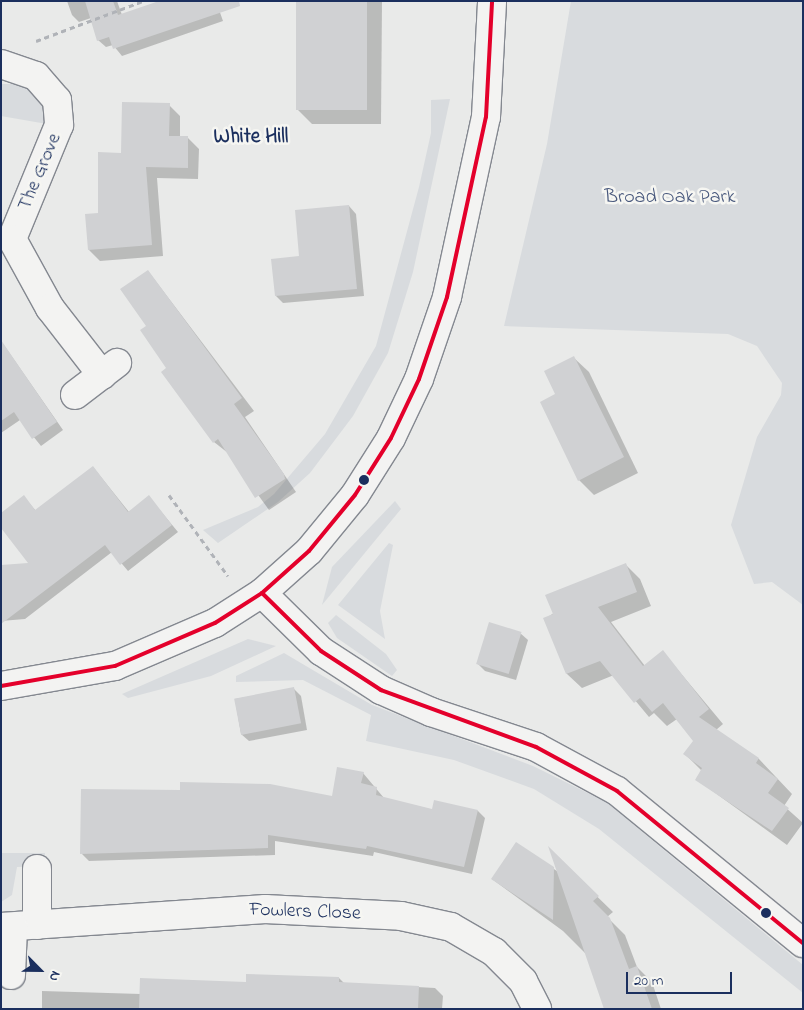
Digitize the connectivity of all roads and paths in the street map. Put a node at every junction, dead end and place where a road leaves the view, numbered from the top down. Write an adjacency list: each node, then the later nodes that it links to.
1 (143, 1): 3 (path)
2 (492, 1): 6 (main road)
3 (5, 64): 4 (main road, The Grove)
4 (75, 395)
5 (169, 495): 6 (path)
6 (255, 598): 7 (main road); 10 (main road)
7 (1, 686)
8 (37, 869): 9 (main road)
9 (17, 926): 11 (main road); 12 (main road, Fowlers Close)
10 (803, 943)
11 (11, 975)
12 (536, 1009)

